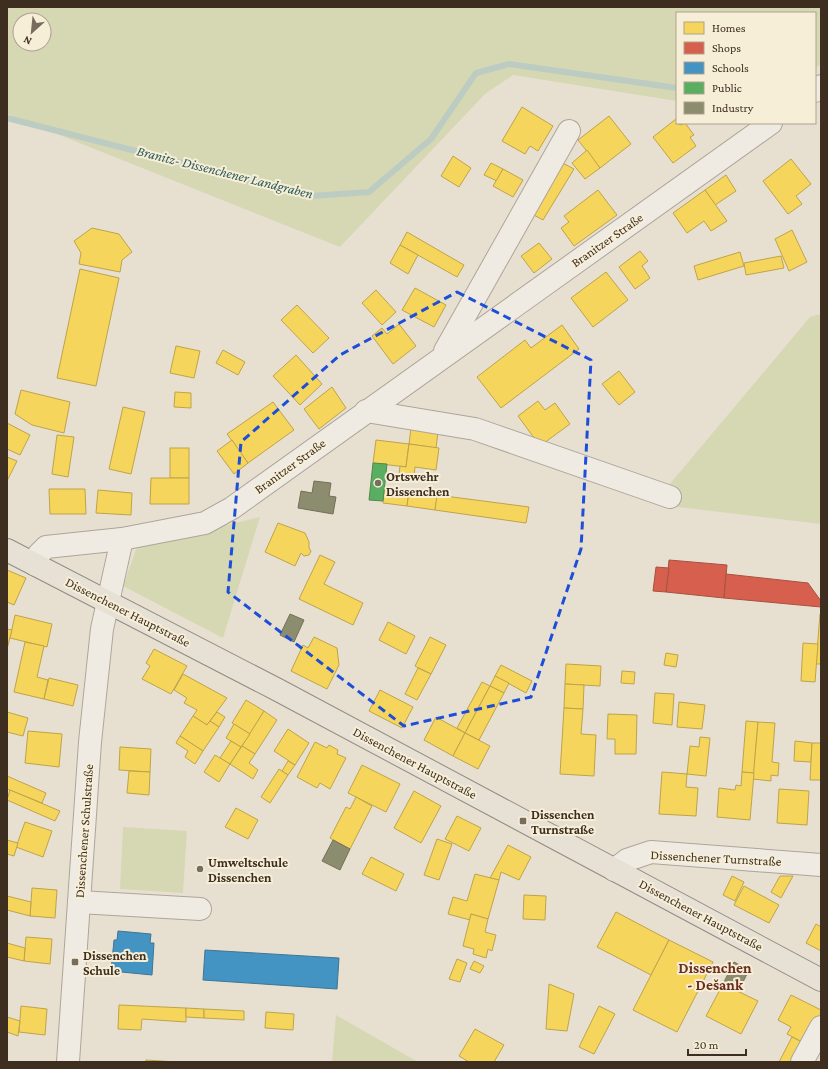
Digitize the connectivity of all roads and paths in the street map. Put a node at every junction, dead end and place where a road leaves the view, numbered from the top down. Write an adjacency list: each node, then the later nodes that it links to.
1 (770, 124): 3 (street, Branitzer Straße)
2 (569, 131): 3 (street, Branitzer Straße)
3 (442, 357): 4 (street, Branitzer Straße)
4 (366, 411): 5 (street); 6 (street, Branitzer Straße)
5 (670, 497)
6 (122, 539): 8 (street, Branitzer Straße); 9 (street)
7 (7, 550): 8 (main road, Dissenchener Hauptstraße)
8 (36, 565): 9 (main road, Dissenchener Hauptstraße)
9 (107, 601): 11 (main road, Dissenchener Hauptstraße); 12 (street, Dissenchener Schulstraße)
10 (821, 865): 11 (street, Dissenchener Turnstraße)
11 (614, 870): 14 (main road, Dissenchener Hauptstraße)
12 (79, 902): 13 (street); 16 (street, Dissenchener Schulstraße)
13 (200, 909)
14 (821, 980)
15 (821, 1027): 17 (street)
16 (68, 1062)
17 (802, 1062)

